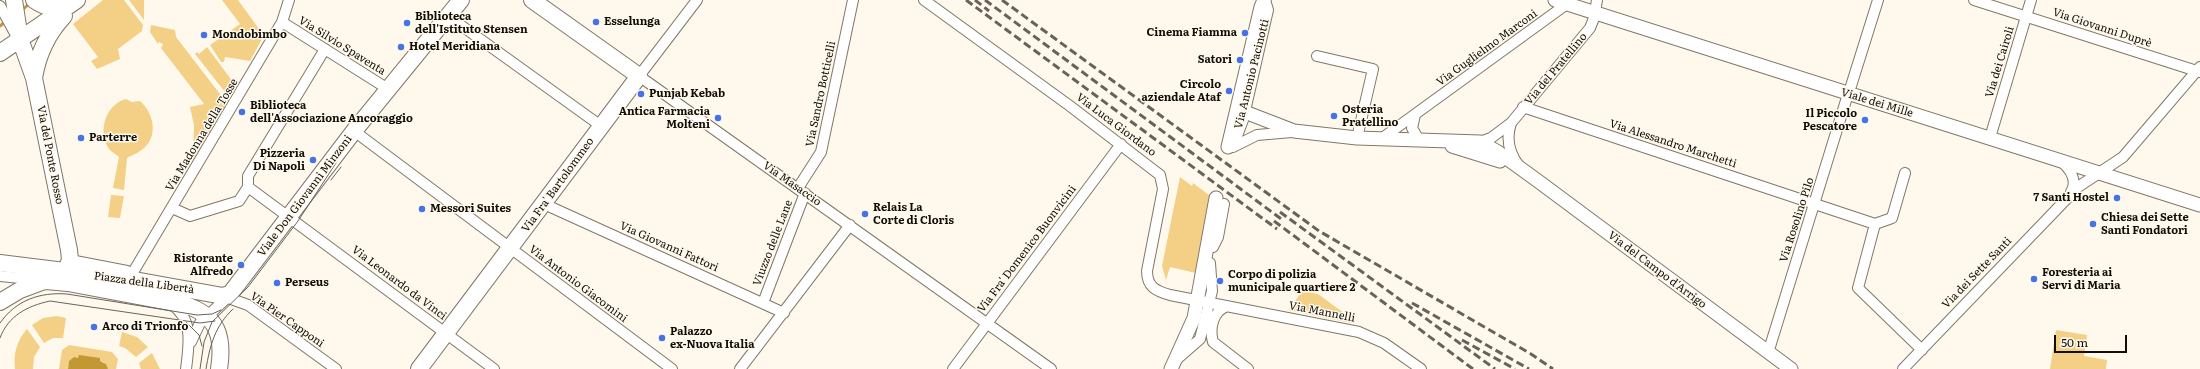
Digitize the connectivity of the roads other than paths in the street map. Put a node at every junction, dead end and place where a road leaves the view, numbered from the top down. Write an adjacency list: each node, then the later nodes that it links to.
1 (14, 0): 22 (main road, Via del Ponte Rosso)
2 (77, 0): 16 (main road); 22 (main road); 29 (main road)
3 (289, 0): 21 (street, Via Madonna della Tosse)
4 (461, 0): 19 (main road, Viale Don Giovanni Minzoni)
5 (532, 0): 28 (main road, Via Masaccio)
6 (697, 0): 28 (street, Via Fra' Bartolommeo)
7 (853, 0): 51 (street, Via Sandro Botticelli)
8 (924, 0): 43 (street, Via Luca Giordano)
9 (1264, 0): 33 (street, Via Antonio Pacinotti)
10 (1555, 0): 15 (street, Viale dei Mille)
11 (1582, 0): 18 (street, Viale dei Mille)
12 (1878, 0): 31 (street, Via Rosolino Pilo)
13 (1974, 0): 20 (street, Via Giovanni Duprè)
14 (2031, 0): 20 (street, Via dei Cairoli)
15 (1570, 2): 18 (street, Viale dei Mille); 34 (street, Via Guglielmo Marconi)
16 (42, 3)
17 (0, 6): 22 (street)
18 (1596, 6): 31 (street, Viale dei Mille); 32 (street, Via del Pratellino)
19 (448, 16): 30 (main road, Viale Don Giovanni Minzoni); 36 (street)
20 (2026, 16): 27 (street, Via Giovanni Duprè); 38 (street, Via dei Cairoli)
21 (282, 22): 23 (street, Via Silvio Spaventa); 58 (street, Via Madonna della Tosse)
22 (16, 29): 24 (main road); 29 (main road, Via del Ponte Rosso)
23 (325, 49): 30 (street, Via Silvio Spaventa); 50 (street)
24 (0, 53)
25 (1317, 56): 40 (street)
26 (2200, 61): 27 (street, Via dei Sette Santi)
27 (2199, 70): 48 (street, Via dei Sette Santi)
28 (639, 76): 36 (main road, Via Fra' Bartolommeo); 51 (street, Via Masaccio)
29 (34, 78): 65 (main road, Via del Ponte Rosso)
30 (388, 89): 37 (main road, Viale Don Giovanni Minzoni)
31 (1849, 90): 38 (street, Viale dei Mille); 46 (street, Viale dei Mille); 55 (street, Via Rosolino Pilo)
32 (1523, 107): 35 (street, Via del Pratellino); 55 (street, Via Alessandro Marchetti)
33 (1241, 110): 39 (street); 45 (street, Via Antonio Pacinotti)
34 (1415, 115): 41 (street, Via Guglielmo Marconi); 42 (street)
35 (1511, 122): 44 (street, Via del Pratellino); 47 (street)
36 (601, 126): 56 (main road, Via Fra' Bartolommeo)
37 (354, 131): 59 (main road, Viale Don Giovanni Minzoni); 62 (street, Via Antonio Giacomini)
38 (1992, 131): 48 (street, Viale dei Mille)
39 (1294, 132): 40 (street); 45 (street)
40 (1356, 138): 41 (street)
41 (1381, 138): 42 (street)
42 (1425, 140): 44 (street)
43 (1121, 144): 70 (street, Via Luca Giordano); 77 (street, Via Fra' Domenico Buonvicini)
44 (1479, 147): 47 (street, Via del Campo d'Arrigo)
45 (1233, 148)
46 (2062, 161): 48 (street, Viale dei Mille); 52 (street)
47 (1523, 170): 81 (street, Via del Campo d'Arrigo)
48 (2103, 170): 52 (street, Via dei Sette Santi); 53 (street, Viale dei Mille); 57 (street, Viale dei Mille)
49 (1905, 173): 60 (street)
50 (248, 186): 58 (street); 59 (street, Via Leonardo da Vinci)
51 (802, 190): 61 (street, Via Masaccio); 73 (street, Viuzzo delle Lane)
52 (2070, 195): 79 (street, Via dei Sette Santi)
53 (2200, 197)
54 (1220, 201): 64 (street); 70 (street)
55 (1815, 203): 60 (street, Via Alessandro Marchetti); 81 (street, Via Rosolino Pilo)
56 (544, 204): 62 (main road, Via Fra' Bartolommeo); 73 (street, Via Giovanni Fattori)
57 (2200, 206)
58 (172, 208): 67 (street, Via Madonna della Tosse)
59 (290, 216): 69 (main road, Viale Don Giovanni Minzoni); 78 (street, Via Leonardo da Vinci)
60 (1875, 224): 79 (street)
61 (850, 225): 75 (street); 77 (street, Via Masaccio)
62 (511, 248): 78 (main road, Via Fra' Bartolommeo); 88 (street, Via Antonio Giacomini)
63 (0, 263): 65 (main road, Piazza della Libertà)
64 (1210, 263): 70 (street); 70 (street)
65 (68, 266): 67 (main road, Piazza della Libertà); 68 (main road, Piazza della Libertà)
66 (0, 276): 68 (street, Piazza della Libertà)
67 (132, 276): 69 (main road, Piazza della Libertà)
68 (46, 281): 71 (main road, Piazza della Libertà); 72 (main road, Piazza della Libertà)
69 (228, 295): 76 (street, Piazza della Libertà); 85 (street, Via Pier Capponi)
70 (1201, 298): 74 (street, Via Mannelli); 82 (street); 82 (street)
71 (161, 300): 76 (main road, Piazza della Libertà); 80 (street, Piazza della Libertà)
72 (0, 302)
73 (763, 303): 75 (street, Via Giovanni Fattori)
74 (1227, 306): 92 (street); 93 (street, Via Mannelli)
75 (784, 313): 89 (street)
76 (207, 316): 80 (street, Piazza della Libertà); 84 (main road, Piazza della Libertà)
77 (988, 323): 90 (street, Via Fra' Domenico Buonvicini); 91 (street, Via Masaccio)
78 (446, 333): 86 (main road, Via Fra' Bartolommeo); 87 (street, Via Leonardo da Vinci)
79 (1922, 350): 95 (street, Via dei Sette Santi)
80 (188, 351): 83 (street, Piazza della Libertà)
81 (1768, 353): 94 (street, Via del Campo d'Arrigo)
82 (1173, 365)
83 (186, 369)
84 (219, 369)
85 (336, 369)
86 (420, 369)
87 (494, 369)
88 (672, 369)
89 (740, 369)
90 (953, 369)
91 (1051, 369)
92 (1248, 369)
93 (1421, 369)
94 (1791, 369)
95 (1903, 369)

